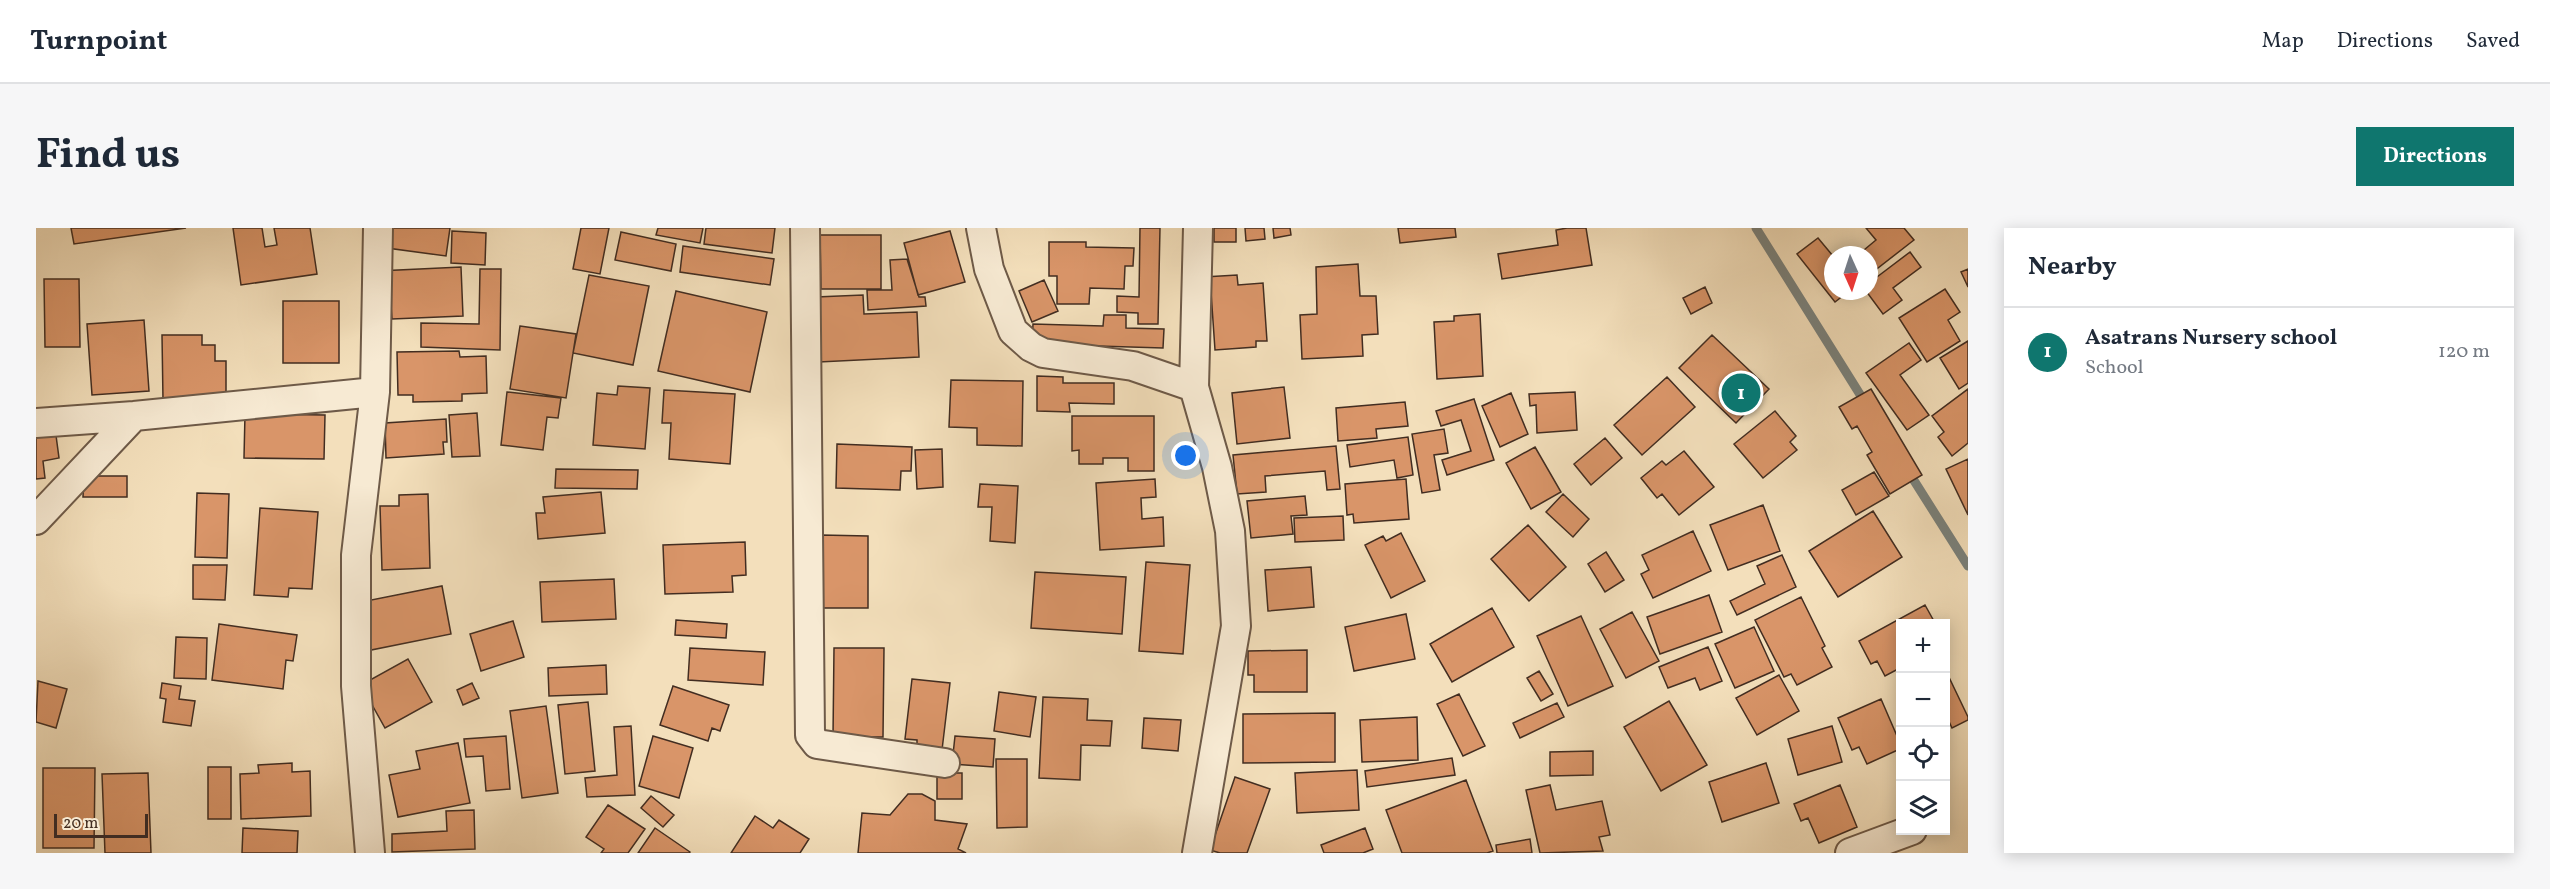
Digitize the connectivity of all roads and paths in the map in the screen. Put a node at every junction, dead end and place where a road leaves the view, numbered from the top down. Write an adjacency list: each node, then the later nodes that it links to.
1 (378, 228): 6 (street)
2 (804, 228): 10 (street)
3 (981, 228): 5 (street)
4 (1198, 228): 5 (street)
5 (1194, 387): 13 (street)
6 (375, 392): 7 (street); 12 (street)
7 (134, 417): 8 (street); 9 (street)
8 (36, 423)
9 (36, 520)
10 (945, 763)
11 (1901, 835): 14 (street)
12 (370, 853)
13 (1197, 853)
14 (1850, 853)

